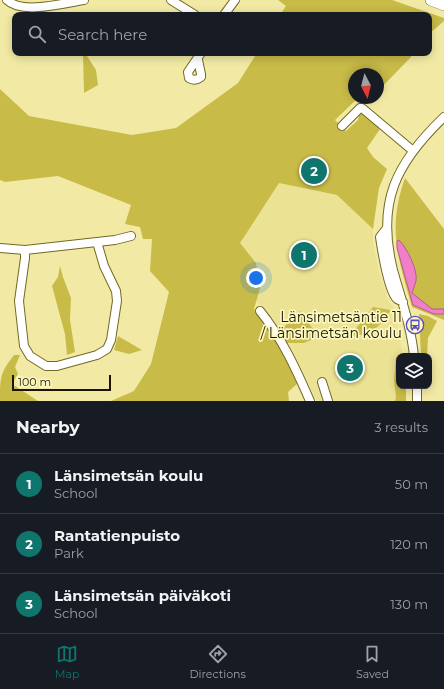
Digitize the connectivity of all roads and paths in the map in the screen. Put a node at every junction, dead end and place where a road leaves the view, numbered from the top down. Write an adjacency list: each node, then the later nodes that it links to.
1 (8, 0): 2 (street)
2 (84, 0)
3 (171, 0): 7 (street)
4 (235, 0): 8 (street)
5 (431, 0): 6 (main road)
6 (444, 5)
7 (190, 12)
8 (226, 12)
9 (444, 117): 11 (street)
10 (342, 126): 11 (street)
11 (412, 150): 17 (street)
12 (131, 236): 13 (street)
13 (97, 242): 15 (street); 15 (street)
14 (0, 248): 15 (street)
15 (25, 250)
16 (260, 311): 20 (street)
17 (414, 353)
18 (322, 382): 21 (street)
19 (417, 389): 22 (street)
20 (310, 401)
21 (328, 401)
22 (417, 401)

